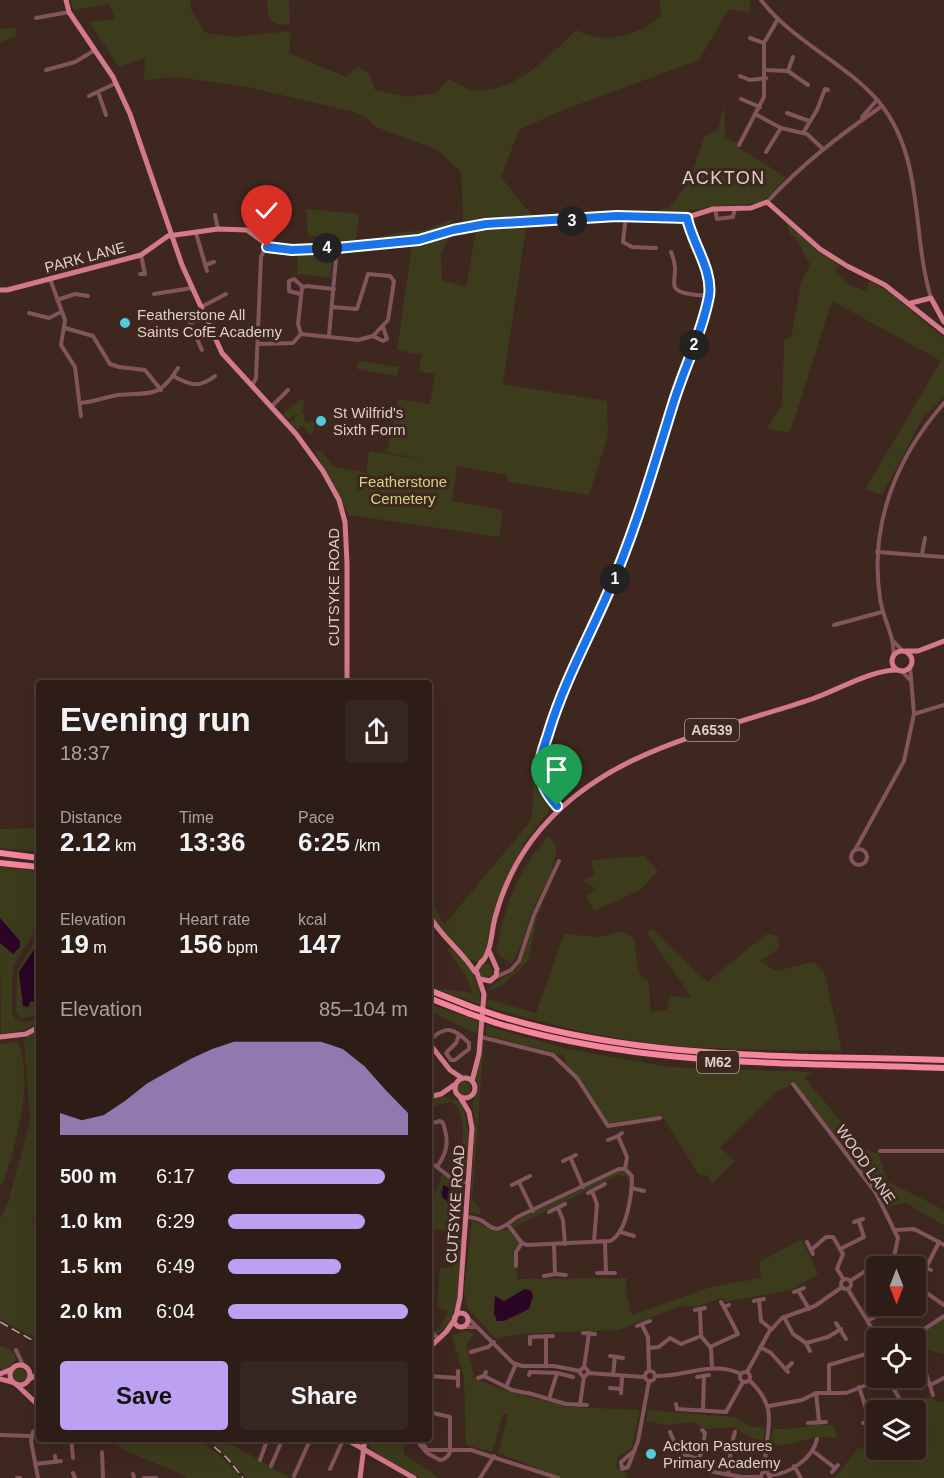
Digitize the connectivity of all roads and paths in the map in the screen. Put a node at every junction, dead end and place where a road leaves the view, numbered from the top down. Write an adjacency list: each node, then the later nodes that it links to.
1 (66, 0): 3 (main road)
2 (762, 0): 5 (street)
3 (69, 12): 4 (street); 8 (main road, CUTSYKE ROAD)
4 (36, 18)
5 (778, 19): 7 (street); 21 (street)
6 (750, 38): 7 (street)
7 (764, 42): 11 (street)
8 (95, 50): 10 (street); 15 (main road, CUTSYKE ROAD)
9 (793, 57): 12 (street)
10 (46, 69)
11 (765, 70): 12 (street); 14 (street)
12 (788, 71): 16 (street)
13 (740, 76): 14 (street)
14 (766, 78): 23 (street)
15 (116, 83): 18 (street); 42 (main road, CUTSYKE ROAD)
16 (808, 85)
17 (828, 90): 28 (street)
18 (98, 92): 19 (street); 25 (street)
19 (89, 96)
20 (741, 99): 23 (street)
21 (878, 100): 22 (street); 27 (street)
22 (882, 106): 27 (street); 62 (street)
23 (760, 107): 26 (street)
24 (787, 113): 28 (street)
25 (106, 115)
26 (757, 116): 29 (street); 31 (street)
27 (860, 120): 32 (street)
28 (809, 121): 30 (street)
29 (781, 128): 30 (street); 33 (street)
30 (803, 133): 32 (street)
31 (739, 145)
32 (823, 148): 34 (street)
33 (766, 152)
34 (767, 202): 35 (main road); 64 (main road)
35 (735, 208): 36 (main road); 36 (street)
36 (715, 209): 39 (main road)
37 (215, 215): 40 (street)
38 (626, 216): 39 (main road); 43 (street); 45 (main road)
39 (687, 218): 61 (street)
40 (218, 229): 41 (main road); 44 (main road)
41 (196, 233): 42 (main road); 49 (street)
42 (171, 236): 47 (main road, PARK LANE); 53 (main road, CUTSYKE ROAD)
43 (650, 241)
44 (266, 246): 45 (main road); 77 (street)
45 (337, 248): 55 (street)
46 (671, 252): 61 (street)
47 (141, 255): 51 (street); 52 (main road, PARK LANE)
48 (214, 262): 49 (street)
49 (205, 265): 50 (street)
50 (207, 271)
51 (141, 274)
52 (50, 279): 56 (main road, PARK LANE); 63 (street)
53 (192, 288): 57 (street); 65 (main road, CUTSYKE ROAD)
54 (303, 288): 55 (street); 59 (street); 59 (street)
55 (334, 289): 66 (street)
56 (0, 290)
57 (154, 294)
58 (226, 294): 65 (street)
59 (300, 294): 74 (street)
60 (88, 296): 63 (street)
61 (709, 296): 107 (street)
62 (931, 298): 64 (main road); 70 (main road)
63 (57, 300): 67 (street)
64 (909, 303): 73 (main road)
65 (201, 307): 69 (main road, CUTSYKE ROAD)
66 (333, 307): 71 (street); 75 (street)
67 (61, 312): 68 (street); 72 (street)
68 (29, 313)
69 (205, 316): 78 (street); 82 (main road, CUTSYKE ROAD)
70 (944, 322)
71 (383, 327): 76 (street); 76 (street)
72 (64, 328): 83 (street); 85 (street)
73 (944, 332)
74 (301, 334): 75 (street); 77 (street)
75 (329, 335): 76 (street)
76 (373, 336)
77 (258, 344): 82 (street)
78 (202, 350)
79 (178, 368): 80 (street)
80 (173, 376): 81 (street); 83 (street)
81 (213, 380)
82 (252, 386): 87 (main road, CUTSYKE ROAD)
83 (161, 390): 85 (street)
84 (288, 390): 87 (street)
85 (80, 403): 88 (street)
86 (944, 404): 90 (street)
87 (271, 407): 103 (main road, CUTSYKE ROAD)
88 (79, 412)
89 (925, 538): 91 (street)
90 (877, 552): 91 (street); 93 (street)
91 (922, 554): 92 (street)
92 (944, 556)
93 (882, 612): 94 (street); 95 (street)
94 (834, 625)
95 (891, 639): 98 (street); 99 (street)
96 (944, 641): 97 (main road, A6539)
97 (929, 647): 98 (main road, A6539); 100 (main road, A6539)
98 (903, 651): 99 (main road, A6539); 100 (main road)
99 (892, 658): 101 (main road); 102 (main road, A6539)
100 (911, 663): 101 (main road, A6539); 104 (street)
101 (899, 670): 102 (main road, A6539); 104 (street)
102 (876, 674): 107 (main road, A6539)
103 (347, 680)
104 (910, 680): 106 (street)
105 (944, 705): 106 (street)
106 (914, 714): 108 (street)
107 (560, 808): 117 (main road, A6539)
108 (863, 839): 109 (street); 110 (street)
109 (855, 850): 110 (street); 110 (street)
110 (865, 852)
111 (0, 853): 112 (highway)
112 (36, 858)
113 (559, 861): 121 (street)
114 (0, 863): 115 (highway)
115 (36, 867)
116 (432, 921): 118 (main road)
117 (489, 951): 119 (main road, A6539); 120 (main road, A6539)
118 (468, 960): 119 (main road); 122 (main road)
119 (482, 962): 120 (main road); 122 (main road)
120 (494, 965): 121 (street); 123 (main road)
121 (507, 971): 123 (street)
122 (478, 976): 123 (main road); 125 (main road)
123 (493, 979): 125 (main road)
124 (432, 992): 127 (highway, M62)
125 (484, 994): 131 (main road)
126 (432, 999): 127 (highway, M62)
127 (471, 1011): 134 (highway, M62, bridge); 136 (highway, M62, bridge)
128 (36, 1029): 130 (main road)
129 (459, 1035): 129 (street); 132 (street)
130 (0, 1037)
131 (481, 1037): 135 (main road); 147 (street)
132 (432, 1038)
133 (432, 1046): 137 (main road)
134 (944, 1060)
135 (476, 1064): 138 (main road); 139 (main road)
136 (944, 1068)
137 (450, 1070): 138 (main road); 140 (main road)
138 (463, 1078): 139 (main road); 140 (main road)
139 (472, 1081): 143 (main road)
140 (455, 1084): 142 (main road); 145 (main road)
141 (792, 1084): 173 (street, WOOD LANE)
142 (441, 1094): 144 (main road); 145 (main road)
143 (471, 1095): 145 (main road); 146 (main road, CUTSYKE ROAD)
144 (432, 1096)
145 (458, 1096): 146 (main road, CUTSYKE ROAD)
146 (469, 1112): 159 (main road, CUTSYKE ROAD)
147 (660, 1118)
148 (432, 1123): 156 (street)
149 (608, 1140): 157 (street)
150 (880, 1151): 151 (street)
151 (944, 1151)
152 (576, 1155): 153 (street)
153 (571, 1159): 154 (street); 163 (street)
154 (563, 1161)
155 (432, 1163): 156 (street)
156 (437, 1167): 159 (street)
157 (626, 1169): 163 (street); 164 (street)
158 (530, 1176): 160 (street)
159 (468, 1182): 170 (main road, CUTSYKE ROAD)
160 (519, 1182): 162 (street); 168 (street)
161 (605, 1184): 176 (street)
162 (512, 1185)
163 (583, 1187): 168 (street)
164 (631, 1188): 165 (street); 174 (street)
165 (644, 1191)
166 (565, 1204): 167 (street)
167 (558, 1208): 169 (street); 181 (street)
168 (533, 1211): 172 (street)
169 (549, 1212)
170 (467, 1217): 172 (street); 203 (main road, CUTSYKE ROAD)
171 (859, 1221): 184 (street)
172 (509, 1226): 180 (street)
173 (895, 1230): 179 (street); 185 (street, WOOD LANE)
174 (621, 1232): 175 (street); 177 (street)
175 (634, 1236)
176 (594, 1241): 177 (street); 181 (street)
177 (605, 1242): 192 (street)
178 (807, 1242): 184 (street)
179 (939, 1242): 183 (street); 189 (street)
180 (522, 1243): 182 (street); 186 (street)
181 (565, 1244): 182 (street)
182 (554, 1245): 194 (street)
183 (944, 1245)
184 (840, 1249): 197 (street)
185 (895, 1256)
186 (516, 1259): 187 (street); 188 (street)
187 (522, 1259)
188 (516, 1266)
189 (931, 1270)
190 (866, 1271): 198 (street)
191 (597, 1273): 192 (street)
192 (606, 1273): 193 (street)
193 (615, 1273)
194 (555, 1274): 195 (street); 196 (street)
195 (566, 1275)
196 (544, 1276)
197 (843, 1280): 198 (street); 199 (street)
198 (849, 1281): 201 (street)
199 (842, 1287): 201 (street); 209 (street)
200 (804, 1288): 209 (street)
201 (848, 1288): 216 (street)
202 (926, 1293): 207 (street)
203 (460, 1298): 213 (main road, CUTSYKE ROAD); 214 (main road, CUTSYKE ROAD)
204 (759, 1300): 222 (street)
205 (721, 1302): 208 (street)
206 (729, 1305): 208 (street)
207 (944, 1305)
208 (724, 1307): 238 (street)
209 (809, 1309): 215 (street)
210 (700, 1310): 230 (street)
211 (875, 1316): 216 (street)
212 (944, 1316): 279 (street)
213 (455, 1317): 214 (main road); 219 (main road); 224 (main road)
214 (467, 1317): 219 (main road); 220 (street)
215 (784, 1317): 222 (street); 235 (street)
216 (869, 1320): 221 (street)
217 (650, 1321): 240 (street)
218 (836, 1323): 223 (street)
219 (461, 1327): 220 (street); 224 (main road)
220 (476, 1328): 234 (street)
221 (872, 1328)
222 (771, 1329): 239 (street)
223 (840, 1329): 233 (street); 235 (street)
224 (446, 1332): 232 (main road)
225 (432, 1333): 232 (street)
226 (583, 1333): 227 (street)
227 (589, 1334): 228 (street); 251 (street)
228 (595, 1334)
229 (553, 1336): 231 (street)
230 (701, 1336): 238 (street); 240 (street)
231 (546, 1337): 236 (street); 248 (street)
232 (439, 1339): 237 (main road)
233 (846, 1339)
234 (494, 1342): 243 (street); 247 (street)
235 (806, 1343): 242 (street)
236 (530, 1344)
237 (432, 1345)
238 (710, 1347): 250 (street)
239 (760, 1347): 246 (street); 256 (street)
240 (648, 1348): 253 (street)
241 (16, 1350): 249 (street)
242 (810, 1351)
243 (471, 1352)
244 (866, 1354): 285 (street)
245 (623, 1358): 262 (street)
246 (792, 1363)
247 (516, 1364): 248 (street); 281 (street)
248 (546, 1366): 251 (street)
249 (20, 1367): 254 (main road); 257 (main road); 274 (main road); 277 (main road)
250 (712, 1368): 258 (street); 264 (street)
251 (582, 1370): 261 (street); 261 (street)
252 (458, 1371): 269 (street)
253 (650, 1371): 264 (street); 267 (street)
254 (36, 1372)
255 (557, 1372): 260 (street); 265 (street); 289 (street)
256 (747, 1372): 258 (street); 273 (street)
257 (0, 1374)
258 (741, 1374): 276 (street)
259 (36, 1375): 274 (main road)
260 (529, 1375)
261 (586, 1375): 262 (street); 293 (street)
262 (613, 1375): 266 (street)
263 (432, 1376): 269 (street)
264 (655, 1376): 275 (street)
265 (573, 1377)
266 (622, 1377): 267 (street); 283 (street)
267 (644, 1377): 275 (street)
268 (697, 1377): 297 (street)
269 (458, 1378): 280 (street)
270 (478, 1378): 281 (street)
271 (944, 1378): 279 (street)
272 (0, 1379): 277 (main road)
273 (749, 1380): 276 (street); 295 (street)
274 (28, 1381): 277 (main road); 286 (main road)
275 (649, 1382): 320 (street)
276 (742, 1382): 297 (street)
277 (15, 1384): 286 (main road)
278 (866, 1384): 282 (street)
279 (930, 1385): 288 (street)
280 (458, 1386)
281 (506, 1387): 289 (street)
282 (859, 1387): 285 (street); 296 (street)
283 (610, 1388)
284 (893, 1388): 290 (street)
285 (829, 1392): 287 (street)
286 (26, 1393): 291 (main road)
287 (816, 1393): 295 (street); 299 (street)
288 (933, 1395)
289 (549, 1399): 293 (street)
290 (900, 1400)
291 (36, 1403)
292 (676, 1404): 297 (street)
293 (580, 1405): 294 (street)
294 (587, 1405)
295 (769, 1406): 333 (street)
296 (866, 1408)
297 (703, 1410)
298 (432, 1413): 319 (street)
299 (819, 1421): 300 (street); 303 (street)
300 (826, 1422)
301 (866, 1422): 302 (street)
302 (863, 1423)
303 (808, 1424)
304 (36, 1431): 309 (street)
305 (670, 1432): 327 (street)
306 (705, 1432): 327 (street)
307 (736, 1434): 334 (street)
308 (0, 1435): 309 (street)
309 (31, 1436): 328 (street)
310 (818, 1439): 321 (street)
311 (71, 1442): 325 (street)
312 (267, 1442): 326 (street)
313 (281, 1442): 329 (street)
314 (309, 1442): 335 (street)
315 (342, 1442): 332 (street)
316 (351, 1442): 318 (main road)
317 (364, 1442): 318 (main road)
318 (363, 1449): 342 (main road); 343 (main road)
319 (450, 1450): 319 (street); 324 (street)
320 (634, 1450): 320 (street)
321 (813, 1451): 330 (street); 331 (street)
322 (102, 1452): 339 (street)
323 (55, 1456): 328 (street)
324 (494, 1456): 344 (street); 345 (street)
325 (73, 1458)
326 (260, 1460)
327 (698, 1460): 334 (street)
328 (35, 1464): 338 (street)
329 (271, 1466)
330 (794, 1466): 337 (street); 347 (street)
331 (835, 1468)
332 (330, 1469)
333 (765, 1471): 336 (street); 337 (street)
334 (728, 1475): 346 (street)
335 (294, 1476)
336 (761, 1477): 346 (street)
337 (771, 1477)
338 (38, 1478)
339 (103, 1478)
340 (144, 1478): 341 (street)
341 (156, 1478)
342 (360, 1478)
343 (414, 1478)
344 (480, 1478)
345 (558, 1478)
346 (742, 1478)
347 (801, 1478)

